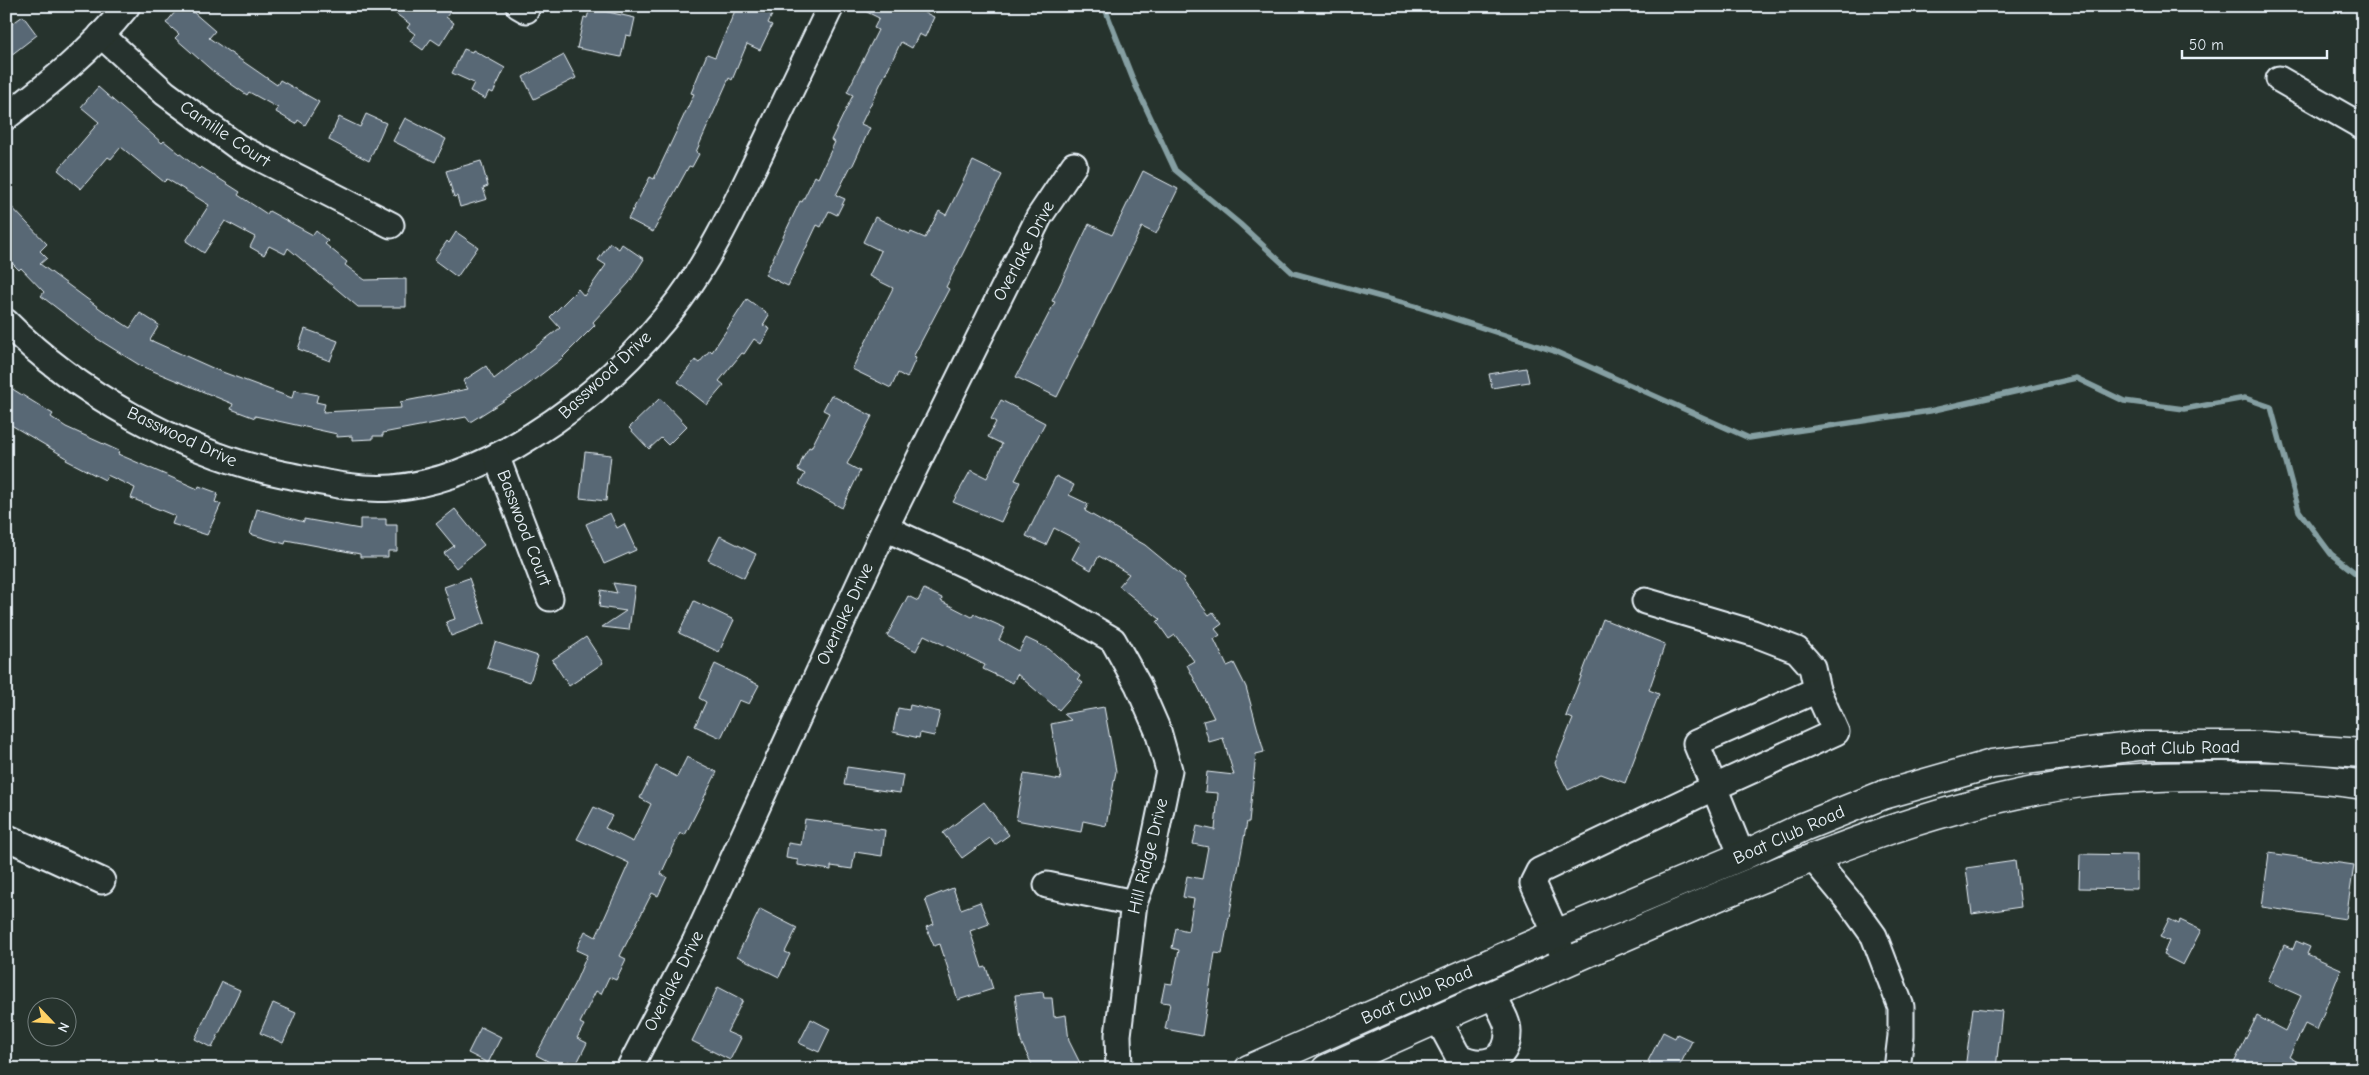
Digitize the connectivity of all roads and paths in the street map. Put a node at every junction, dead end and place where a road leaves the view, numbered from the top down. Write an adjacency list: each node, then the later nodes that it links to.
1 (127, 6): 3 (street)
2 (831, 6): 10 (street, Basswood Drive)
3 (101, 35): 5 (street); 8 (street, Camille Court)
4 (2279, 79): 6 (street)
5 (6, 117)
6 (2363, 127)
7 (1074, 165): 11 (street, Overlake Drive)
8 (391, 225)
9 (6, 322): 10 (street, Basswood Drive)
10 (497, 458): 12 (street, Basswood Court)
11 (885, 528): 23 (street, Hill Ridge Drive); 28 (street, Overlake Drive)
12 (550, 598)
13 (1645, 601): 14 (street)
14 (1817, 690): 17 (street); 17 (street)
15 (2363, 753): 19 (main road, Boat Club Road)
16 (2363, 785): 20 (main road, Boat Club Road)
17 (1715, 786): 19 (street); 24 (street)
18 (6, 837): 21 (street)
19 (1742, 856): 24 (main road, Boat Club Road)
20 (1812, 857): 25 (main road, Boat Club Road); 32 (street)
21 (102, 882)
22 (1047, 885): 23 (street)
23 (1134, 903): 29 (street, Hill Ridge Drive)
24 (1556, 934): 25 (street); 30 (main road, Boat Club Road)
25 (1565, 963): 26 (main road, Boat Club Road)
26 (1493, 995): 27 (main road, Boat Club Road); 27 (street)
27 (1438, 1019): 31 (main road, Boat Club Road)
28 (629, 1069)
29 (1119, 1069)
30 (1249, 1069)
31 (1326, 1069)
32 (1896, 1069)

